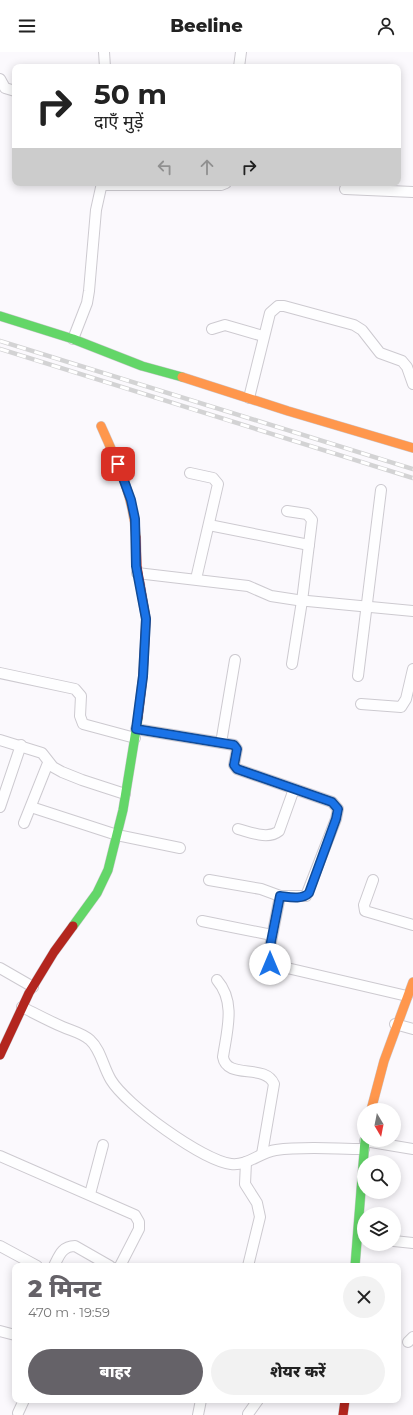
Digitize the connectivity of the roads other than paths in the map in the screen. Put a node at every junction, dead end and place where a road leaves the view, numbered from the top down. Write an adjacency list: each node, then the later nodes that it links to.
1 (104, 52): 3 (street)
2 (241, 52): 4 (street)
3 (105, 64)
4 (239, 64)
5 (0, 79): 6 (street)
6 (12, 90)
7 (102, 186): 13 (street)
8 (345, 189): 9 (street)
9 (413, 192)
10 (0, 316): 13 (main road)
11 (212, 328): 12 (street)
12 (263, 336): 14 (street); 15 (street)
13 (73, 340): 15 (main road)
14 (413, 384)
15 (248, 398): 17 (main road)
16 (101, 426): 23 (main road)
17 (413, 448)
18 (190, 472): 21 (street)
19 (381, 490): 26 (street)
20 (287, 511): 22 (street)
21 (209, 525): 22 (street); 24 (street)
22 (309, 545): 25 (street)
23 (138, 574): 24 (street); 34 (main road)
24 (196, 579): 25 (street)
25 (302, 601): 26 (street); 29 (street)
26 (367, 607): 27 (street); 32 (street)
27 (413, 611)
28 (235, 660): 36 (street)
29 (292, 664)
30 (413, 669): 33 (street)
31 (0, 673): 34 (street)
32 (358, 676)
33 (361, 704)
34 (136, 734): 36 (street); 40 (main road)
35 (0, 740): 37 (street)
36 (221, 743): 39 (street)
37 (21, 745): 38 (street); 42 (street)
38 (48, 763): 40 (street); 41 (street)
39 (294, 790): 44 (street); 49 (street)
40 (125, 794): 45 (main road)
41 (30, 806): 43 (street); 45 (street)
42 (0, 807)
43 (24, 823)
44 (238, 829)
45 (117, 835): 46 (street); 56 (main road)
46 (180, 848)
47 (209, 880): 49 (street)
48 (373, 880): 51 (street)
49 (280, 896): 52 (street)
50 (202, 921): 52 (street)
51 (413, 925)
52 (272, 935): 57 (street)
53 (0, 968): 56 (street)
54 (216, 980): 68 (street)
55 (413, 982): 57 (main road)
56 (33, 986): 58 (main road)
57 (407, 996): 59 (main road)
58 (22, 1007): 61 (main road); 70 (street)
59 (396, 1024): 60 (street); 62 (main road)
60 (413, 1029)
61 (0, 1055)
62 (373, 1103)
63 (357, 1144): 68 (street)
64 (103, 1145): 71 (street)
65 (365, 1147): 72 (main road)
66 (397, 1147): 67 (street)
67 (413, 1149)
68 (262, 1154): 70 (street)
69 (0, 1156): 71 (street)
70 (246, 1162): 81 (street)
71 (90, 1194): 80 (street)
72 (362, 1207)
73 (401, 1242): 74 (street)
74 (413, 1243)
75 (0, 1246): 77 (street)
76 (357, 1251): 82 (main road)
77 (31, 1263)
78 (56, 1263): 79 (street)
79 (105, 1263)
80 (122, 1263)
81 (249, 1263)
82 (355, 1263)
83 (0, 1331): 84 (street)
84 (12, 1334)
85 (23, 1403): 89 (street)
86 (200, 1403): 91 (street)
87 (256, 1403): 90 (street)
88 (345, 1403): 92 (main road)
89 (18, 1413)
90 (248, 1414)
91 (198, 1415)
92 (343, 1415)

